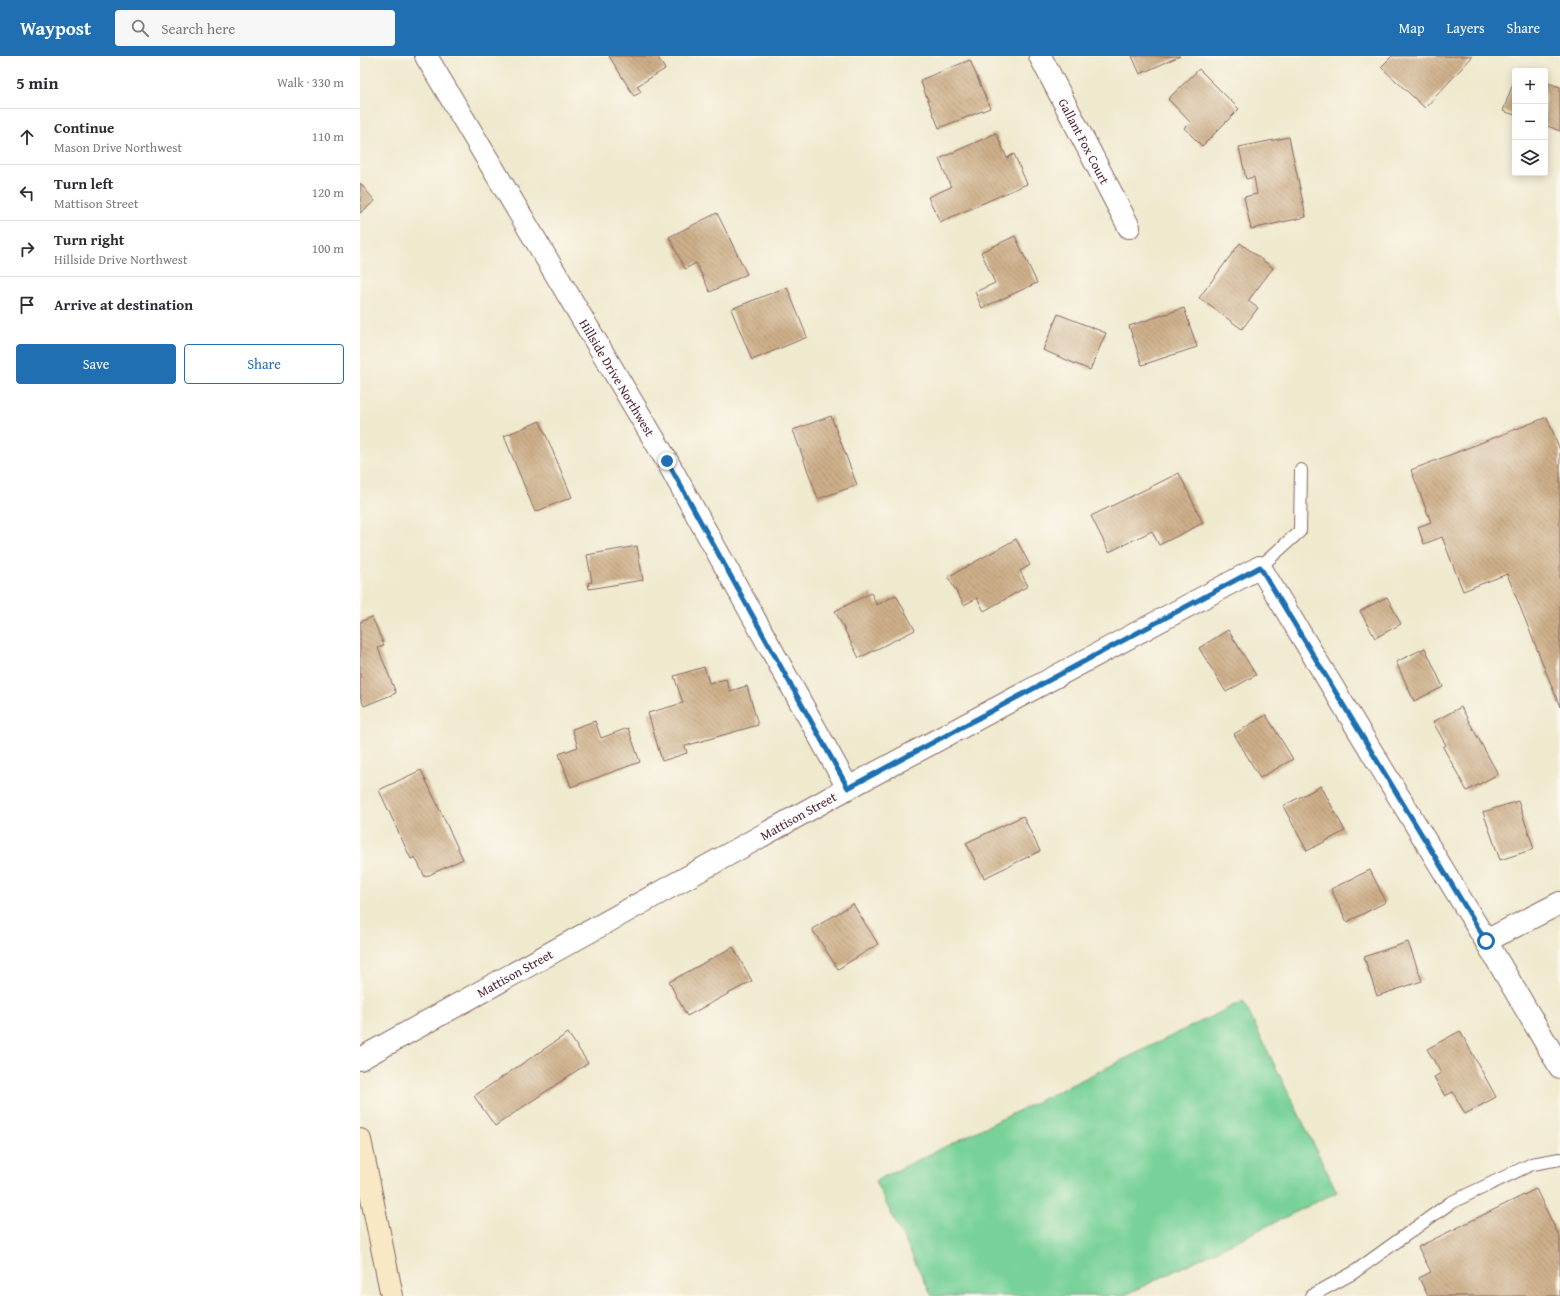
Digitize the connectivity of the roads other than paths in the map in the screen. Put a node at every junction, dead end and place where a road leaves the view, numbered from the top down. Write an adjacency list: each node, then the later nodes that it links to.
1 (426, 56): 6 (street, Hillside Drive Northwest)
2 (1040, 56): 3 (street, Gallant Fox Court)
3 (1129, 227)
4 (1301, 470): 5 (lane)
5 (1260, 567): 6 (street, Mattison Street); 8 (street)
6 (848, 788): 9 (street, Mattison Street)
7 (1560, 903): 8 (street)
8 (1486, 941): 10 (street)
9 (360, 1059)
10 (1560, 1067)
11 (360, 1140): 13 (main road)
12 (1560, 1159): 14 (lane)
13 (392, 1296)
14 (1311, 1296)

